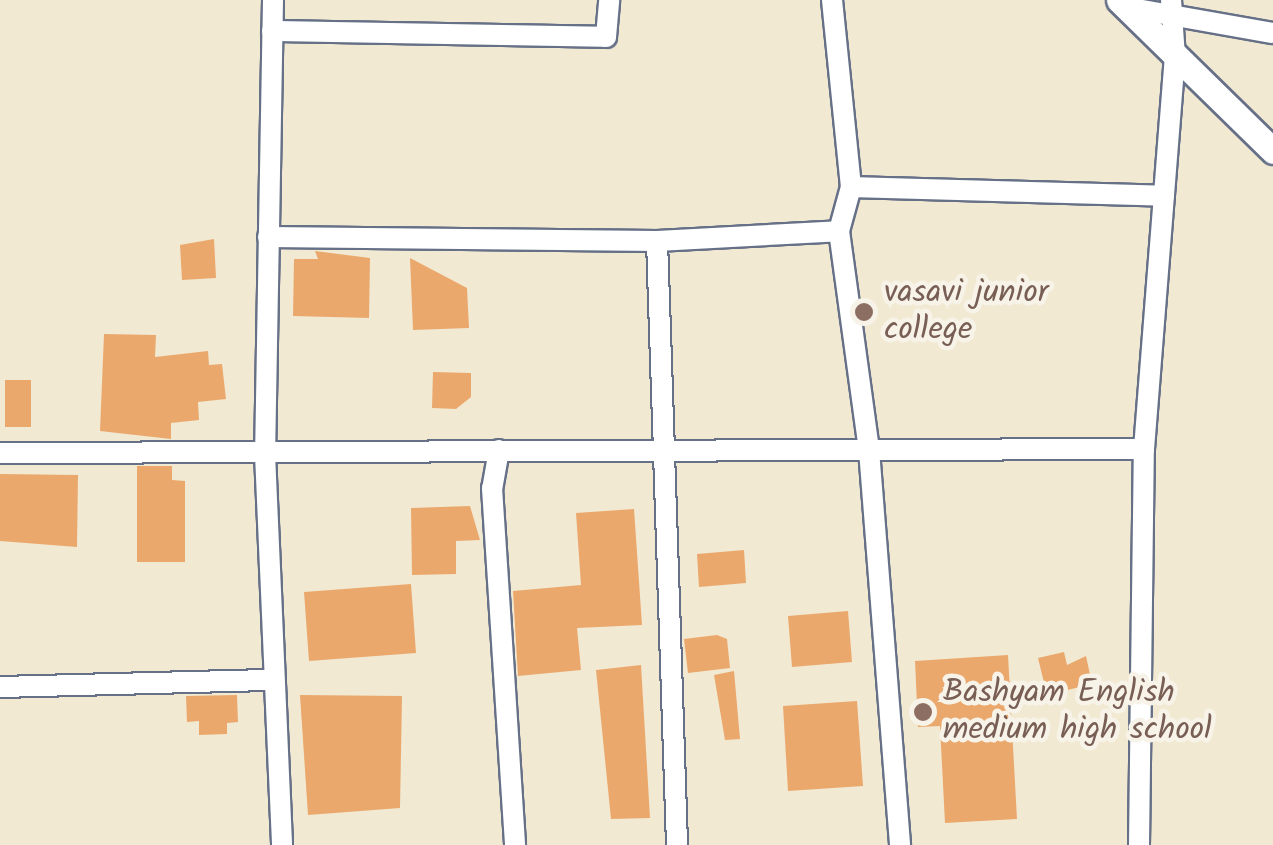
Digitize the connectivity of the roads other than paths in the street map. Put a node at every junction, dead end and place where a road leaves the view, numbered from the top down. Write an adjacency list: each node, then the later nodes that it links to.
1 (273, 0): 6 (street)
2 (609, 0): 6 (street)
3 (832, 0): 10 (street)
4 (1122, 3): 5 (street); 8 (street)
5 (1171, 8): 7 (street); 8 (street)
6 (272, 31): 13 (street)
7 (1273, 32)
8 (1175, 57): 9 (street); 11 (street)
9 (1273, 151)
10 (851, 187): 11 (street); 12 (street)
11 (1164, 196): 15 (street)
12 (839, 232): 14 (street); 17 (street)
13 (268, 237): 14 (street); 20 (street)
14 (657, 241): 18 (street)
15 (1144, 449): 17 (street); 27 (street)
16 (499, 450): 18 (street); 20 (street); 24 (street)
17 (868, 450): 18 (street); 26 (street)
18 (659, 451): 25 (street)
19 (0, 453): 20 (street)
20 (266, 454): 21 (street)
21 (271, 680): 22 (street); 23 (street)
22 (0, 686)
23 (282, 845)
24 (514, 845)
25 (677, 845)
26 (900, 845)
27 (1138, 845)

